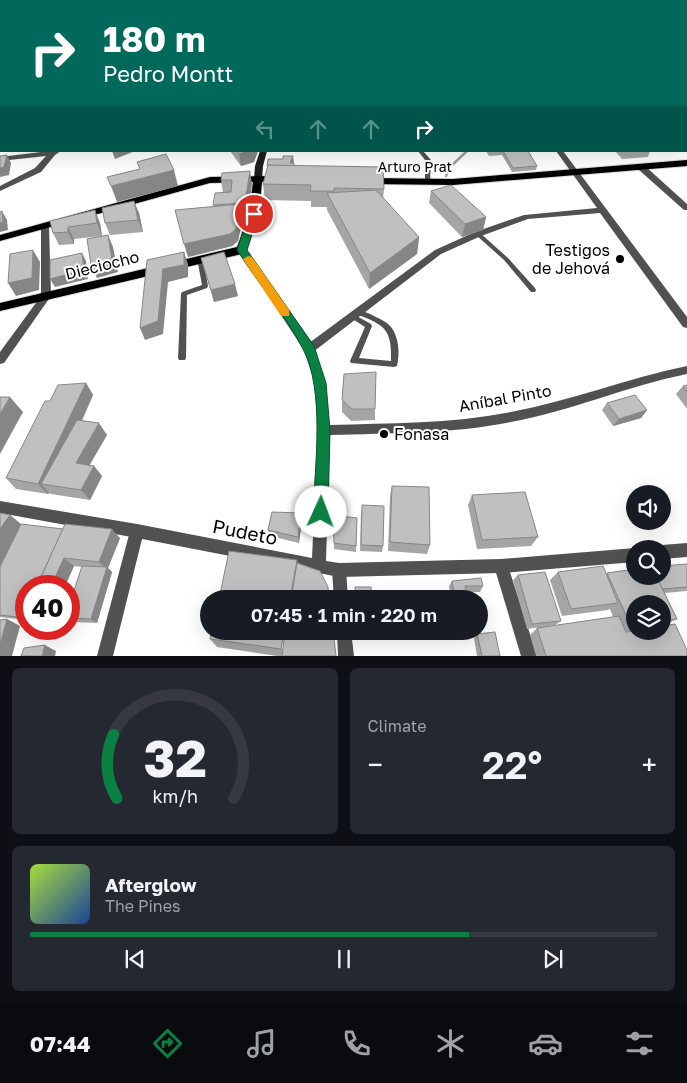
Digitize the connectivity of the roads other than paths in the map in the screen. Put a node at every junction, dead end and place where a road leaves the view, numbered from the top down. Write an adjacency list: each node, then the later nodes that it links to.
1 (55, 152): 5 (street); 14 (street)
2 (264, 152): 10 (main road)
3 (421, 152): 13 (lane)
4 (560, 152): 9 (street)
5 (30, 153): 6 (street)
6 (0, 159)
7 (687, 163): 8 (main road, Arturo Prat)
8 (642, 168): 9 (main road, Arturo Prat); 15 (street)
9 (575, 173): 13 (main road, Arturo Prat); 16 (street)
10 (258, 175): 11 (main road); 17 (main road); 20 (main road)
11 (293, 180)
12 (361, 181): 13 (main road, Arturo Prat)
13 (428, 182)
14 (0, 189)
15 (687, 208)
16 (602, 210): 18 (street); 26 (street)
17 (45, 226): 19 (main road); 23 (street)
18 (478, 234): 22 (lane); 25 (street)
19 (0, 238)
20 (242, 250): 21 (main road, Dieciocho); 27 (street)
21 (200, 258): 23 (main road, Dieciocho); 28 (lane)
22 (533, 290)
23 (46, 296): 24 (main road, Dieciocho); 29 (street)
24 (0, 307)
25 (355, 314): 25 (lane); 27 (street)
26 (687, 324)
27 (309, 349): 31 (street)
28 (182, 358)
29 (0, 360)
30 (687, 370): 31 (street, Aníbal Pinto)
31 (324, 430): 37 (street)
32 (0, 508): 33 (street, Pudeto)
33 (138, 530): 37 (street, Pudeto); 42 (street)
34 (687, 550): 35 (street)
35 (671, 551)
36 (626, 556): 38 (street, Pudeto)
37 (319, 565): 39 (street, Pudeto)
38 (501, 566): 39 (street, Pudeto); 44 (street)
39 (339, 570): 40 (street)
40 (340, 590)
41 (345, 640): 43 (street)
42 (105, 656)
43 (346, 656)
44 (529, 656)

